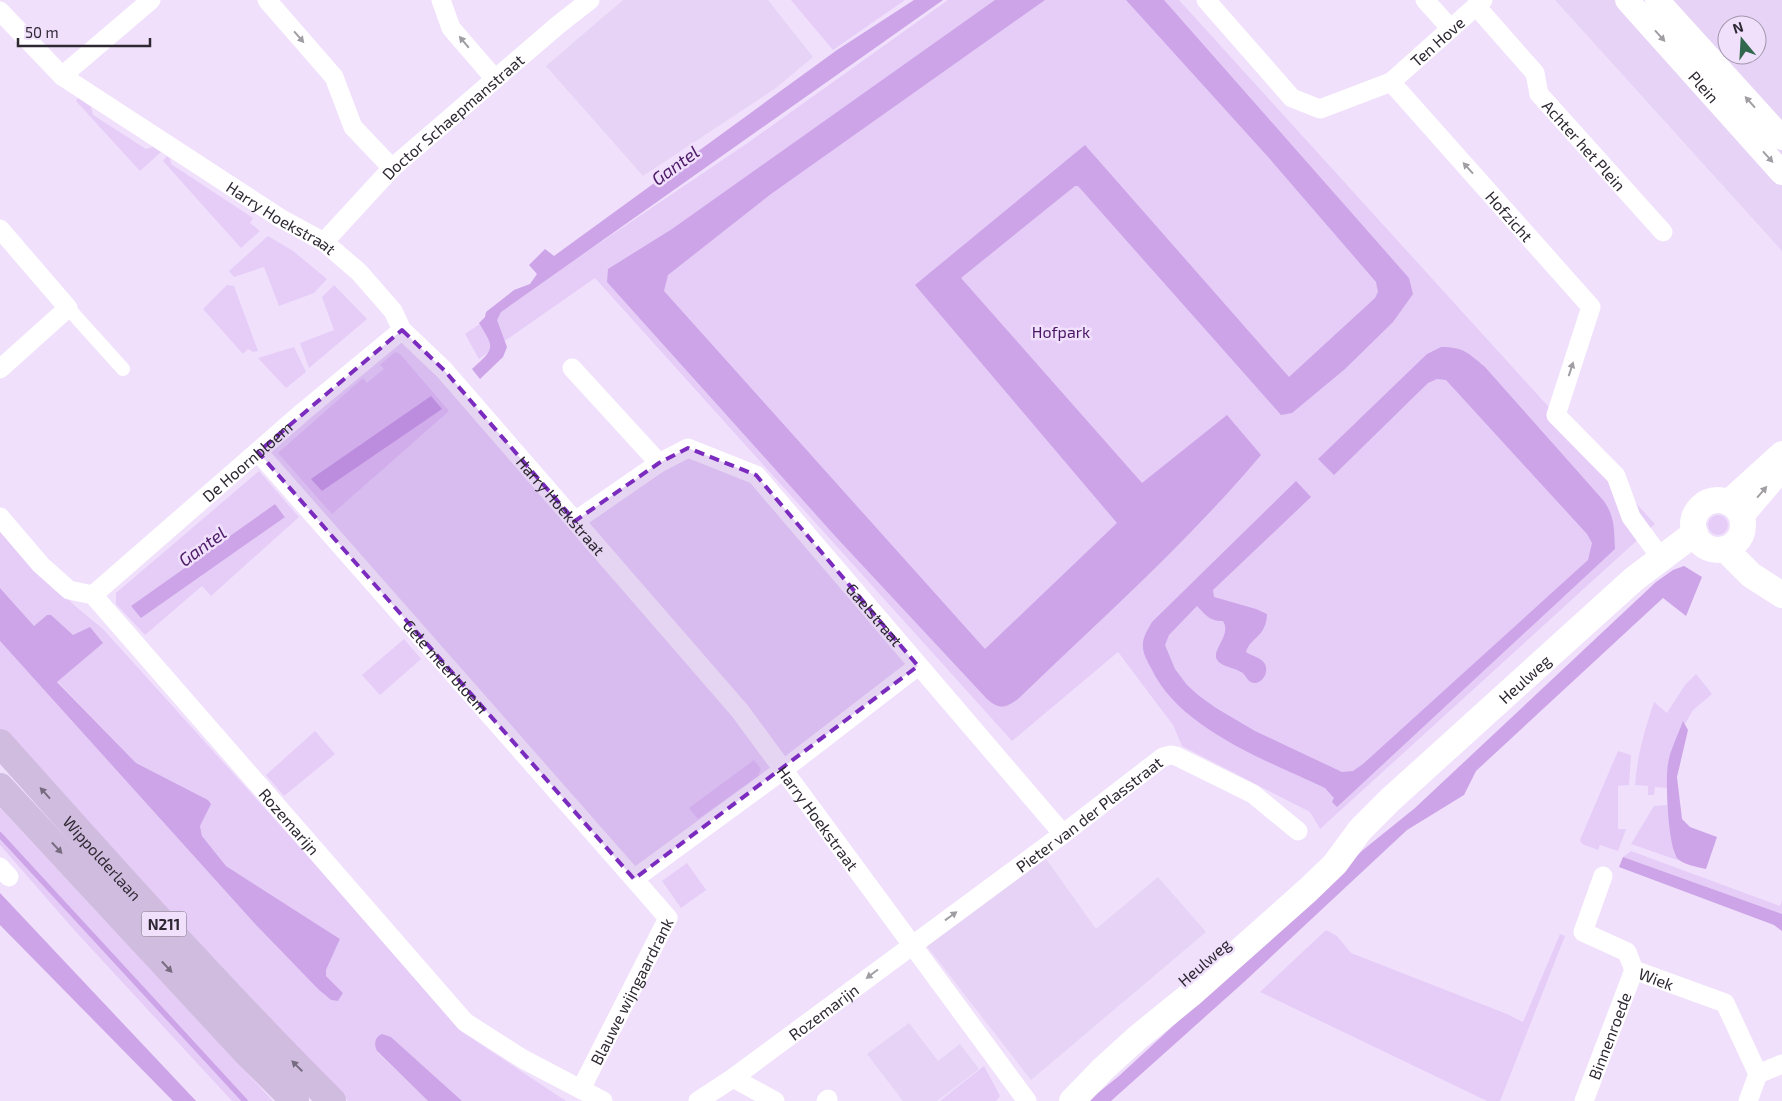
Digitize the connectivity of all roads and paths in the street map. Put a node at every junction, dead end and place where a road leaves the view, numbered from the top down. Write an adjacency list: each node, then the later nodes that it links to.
1 (151, 0): 11 (street)
2 (267, 0): 15 (street, one-way to 15)
3 (441, 0): 12 (street, one-way to 3)
4 (590, 0): 12 (street, Doctor Schaepmanstraat)
5 (1206, 0): 13 (street)
6 (1425, 0): 10 (street)
7 (1479, 3): 10 (street, Ten Hove); 18 (street, Achter het Plein)
8 (1649, 3): 14 (street, Plein, one-way to 8); 16 (street, Plein, one-way to 16)
9 (0, 12): 11 (street, Harry Hoekstraat)
10 (1451, 29): 13 (street, Ten Hove)
11 (62, 76): 19 (street, Harry Hoekstraat)
12 (495, 79): 15 (street, Doctor Schaepmanstraat)
13 (1391, 82): 33 (street, Hofzicht, one-way to 13)
14 (1782, 138)
15 (392, 168): 19 (street, Doctor Schaepmanstraat)
16 (1782, 173)
17 (0, 229): 20 (street)
18 (1663, 232)
19 (324, 242): 21 (street, Harry Hoekstraat)
20 (68, 308): 23 (street); 24 (street)
21 (402, 330): 25 (street, De Hoornbloem); 30 (street, Harry Hoekstraat)
22 (572, 368): 27 (street)
23 (0, 369)
24 (122, 369)
25 (258, 452): 35 (street, De Hoornbloem); 45 (street, Gele meerbloem)
26 (1782, 453): 31 (street)
27 (659, 463): 30 (street, Gaelstraat); 37 (street, Gaelstraat)
28 (1782, 469): 31 (street, one-way to 28)
29 (0, 517): 35 (street)
30 (575, 521): 39 (street, Harry Hoekstraat)
31 (1733, 527): 32 (main road); 32 (main road); 34 (main road); 36 (main road)
32 (1695, 534): 33 (main road, Heulweg)
33 (1661, 558): 41 (main road, Heulweg)
34 (1782, 575)
35 (93, 595): 51 (street, Rozemarijn)
36 (1782, 595)
37 (918, 666): 39 (street); 43 (street, Gaelstraat)
38 (0, 743): 53 (main road, Wippolderlaan / N211, one-way to 38)
39 (783, 770): 45 (street); 46 (street, Harry Hoekstraat)
40 (0, 787): 52 (main road, Wippolderlaan / N211, one-way to 52)
41 (1360, 830): 58 (main road, Heulweg); 59 (main road, Heulweg)
42 (1298, 831): 43 (street, Pieter van der Plasstraat)
43 (1063, 834): 46 (street, Pieter van der Plasstraat, one-way to 43)
44 (1603, 876): 47 (street, Wiek)
45 (634, 879): 51 (street, Blauwe wijngaardrank)
46 (911, 945): 50 (street, Rozemarijn, one-way to 50); 57 (street, Harry Hoekstraat)
47 (1634, 970): 49 (street, Wiek); 60 (street, Binnenroede)
48 (1782, 1064): 49 (street)
49 (1758, 1074): 61 (street)
50 (733, 1078): 55 (street, Rozemarijn); 56 (street)
51 (581, 1089): 54 (street, Rozemarijn)
52 (295, 1101)
53 (332, 1101)
54 (603, 1101)
55 (698, 1101)
56 (775, 1101)
57 (1027, 1101)
58 (1053, 1101)
59 (1072, 1101)
60 (1584, 1101)
61 (1748, 1101)

